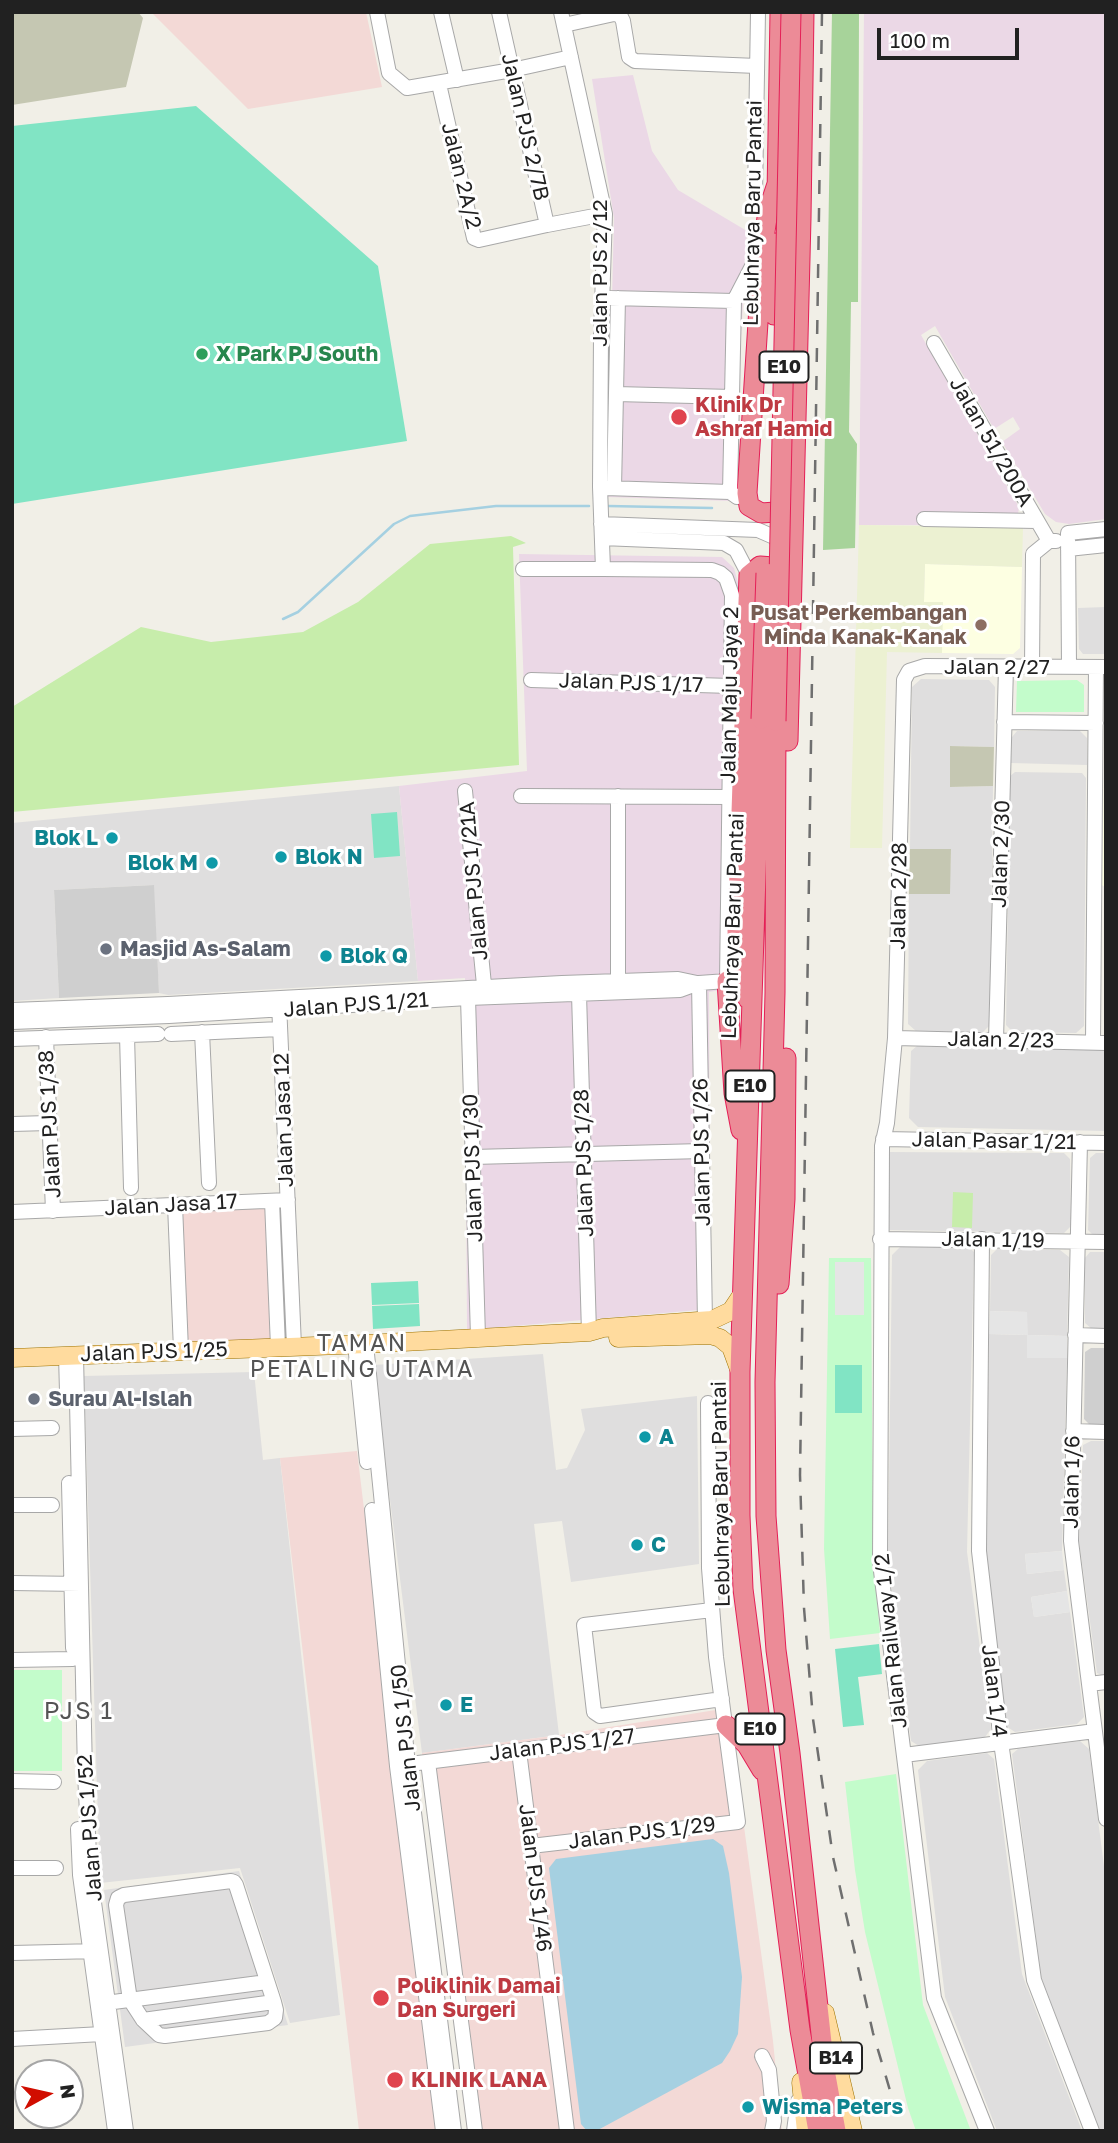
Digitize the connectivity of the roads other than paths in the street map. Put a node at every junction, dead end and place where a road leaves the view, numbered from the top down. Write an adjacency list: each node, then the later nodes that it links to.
1 (377, 12): 13 (street)
2 (441, 12): 12 (street)
3 (499, 12): 11 (street, Jalan PJS 2/7B)
4 (758, 12): 10 (street)
5 (780, 12): 14 (highway, Lebuhraya Baru Pantai / E10)
6 (792, 12): 105 (highway, Lebuhraya Baru Pantai / E10, bridge)
7 (804, 12): 26 (highway)
8 (563, 19): 9 (street, Jalan PJS 2/12); 10 (street)
9 (571, 57): 11 (street); 16 (street, Jalan PJS 2/12)
10 (757, 66): 15 (street)
11 (512, 70): 12 (street); 17 (street, Jalan PJS 2/7B)
12 (457, 80): 13 (street)
13 (439, 84): 17 (street, Jalan 2A/2)
14 (777, 184): 18 (highway); 63 (highway, Lebuhraya Baru Pantai / E10, bridge)
15 (755, 196)
16 (605, 214): 17 (street, Jalan PJS 2/7B); 19 (street, Jalan PJS 2/12)
17 (547, 225)
18 (763, 245): 21 (street); 28 (highway)
19 (602, 298): 20 (street); 25 (street, Jalan PJS 2/12)
20 (618, 298): 21 (street); 23 (street)
21 (734, 301): 24 (street)
22 (934, 343): 30 (street, Jalan 51/200A)
23 (616, 394): 24 (street); 25 (street)
24 (732, 397): 27 (street)
25 (607, 488): 27 (street); 32 (street, Jalan PJS 2/12)
26 (794, 488): 28 (highway); 39 (highway)
27 (730, 492): 28 (street)
28 (749, 506)
29 (924, 519): 30 (street)
30 (1037, 521): 33 (street, Jalan 51/200A)
31 (1106, 529): 34 (street)
32 (602, 531): 37 (street); 38 (street); 39 (street)
33 (1049, 541): 34 (street); 42 (street)
34 (1068, 541): 35 (street); 43 (street, Jalan 2/27)
35 (1106, 545)
36 (523, 569): 37 (street, Jalan Maju Jaya 2)
37 (603, 569): 46 (street, Jalan Maju Jaya 2)
38 (749, 575): 39 (highway); 63 (highway)
39 (790, 593): 105 (highway)
40 (925, 666): 41 (street, Jalan 2/27); 69 (street, Jalan 2/28)
41 (1006, 667): 42 (street, Jalan 2/27); 47 (street, Jalan 2/30)
42 (1032, 667): 43 (street, Jalan 2/27)
43 (1069, 667): 44 (street, Jalan 2/27)
44 (1101, 667): 48 (street)
45 (531, 680): 46 (street, Jalan PJS 1/17)
46 (730, 686): 53 (street, Jalan Maju Jaya 2)
47 (1004, 722): 48 (street); 71 (street, Jalan 2/30)
48 (1096, 723): 49 (street)
49 (1101, 760): 54 (street)
50 (465, 791): 58 (street, Jalan PJS 1/21A)
51 (521, 796): 52 (street)
52 (618, 796): 53 (street); 55 (street)
53 (729, 797): 56 (street, Jalan Maju Jaya 2)
54 (1100, 898): 72 (street)
55 (618, 981): 57 (street, Jalan PJS 1/21); 58 (street, Jalan PJS 1/21)
56 (727, 981): 57 (street, Jalan PJS 1/21); 81 (highway)
57 (699, 983): 59 (street, Jalan PJS 1/21); 78 (street, Jalan PJS 1/26)
58 (484, 985): 59 (street, Jalan PJS 1/21); 60 (street, Jalan PJS 1/21); 61 (street, Jalan PJS 1/21)
59 (579, 994): 79 (street, Jalan PJS 1/28)
60 (468, 998): 61 (street, Jalan PJS 1/21); 80 (street, Jalan PJS 1/30)
61 (279, 1004): 62 (street, Jalan PJS 1/21); 64 (street, Jalan PJS 1/21); 65 (street, Jalan Jasa 12)
62 (12, 1010)
63 (753, 1013): 81 (highway, Lebuhraya Baru Pantai / E10)
64 (12, 1022)
65 (281, 1029): 66 (street); 84 (street, Jalan Jasa 12)
66 (202, 1032): 67 (street); 82 (street)
67 (127, 1035): 68 (street); 83 (street)
68 (46, 1037): 70 (street); 73 (street, Jalan PJS 1/38)
69 (895, 1038): 71 (street, Jalan 2/23); 75 (street, Jalan 2/28)
70 (12, 1039)
71 (996, 1040): 72 (street, Jalan 2/23)
72 (1099, 1042)
73 (50, 1123): 74 (street); 87 (street, Jalan PJS 1/38)
74 (12, 1124)
75 (883, 1139): 76 (street, Jalan Pasar 1/21); 89 (street, Jalan Railway 1/2)
76 (1080, 1142): 77 (street, Jalan Pasar 1/21); 91 (street, Jalan 1/6)
77 (1106, 1143)
78 (702, 1151): 79 (street); 94 (street, Jalan PJS 1/26)
79 (584, 1154): 80 (street); 95 (street, Jalan PJS 1/28)
80 (473, 1157): 98 (street, Jalan PJS 1/30)
81 (747, 1158): 93 (highway, Lebuhraya Baru Pantai / E10)
82 (209, 1183)
83 (131, 1188)
84 (288, 1200): 85 (street, Jalan Jasa 17); 100 (street, Jalan Jasa 12)
85 (272, 1201): 86 (street, Jalan Jasa 17); 100 (street)
86 (175, 1205): 87 (street, Jalan Jasa 17); 101 (street)
87 (53, 1211): 88 (street, Jalan Jasa 17)
88 (12, 1212)
89 (880, 1239): 90 (street, Jalan 1/19); 126 (street, Jalan Railway 1/2)
90 (982, 1240): 91 (street, Jalan 1/19); 124 (street, Jalan 1/4)
91 (1077, 1241): 92 (street, Jalan 1/19); 96 (street, Jalan 1/6)
92 (1106, 1242)
93 (743, 1293): 94 (main road, Jalan PJS 1/25); 104 (highway, Lebuhraya Baru Pantai / E10)
94 (705, 1321): 95 (main road, Jalan PJS 1/25)
95 (589, 1332): 98 (main road, Jalan PJS 1/25); 104 (main road, Jalan PJS 1/25)
96 (1075, 1335): 97 (street); 109 (street, Jalan 1/6)
97 (1106, 1336)
98 (478, 1337): 99 (main road, Jalan PJS 1/25)
99 (361, 1344): 100 (main road, Jalan PJS 1/25); 128 (street, Jalan PJS 1/50)
100 (286, 1346): 101 (main road, Jalan PJS 1/25)
101 (181, 1350): 102 (main road, Jalan PJS 1/25)
102 (71, 1355): 103 (main road, Jalan PJS 1/25); 114 (street, Jalan PJS 1/52)
103 (12, 1358)
104 (740, 1372): 130 (highway, Lebuhraya Baru Pantai / E10)
105 (765, 1382): 143 (highway, Lebuhraya Baru Pantai / E10)
106 (708, 1403): 116 (street, Jalan PJS 1/29)
107 (52, 1428): 108 (street)
108 (12, 1429)
109 (1073, 1431): 110 (street); 120 (street, Jalan 1/6)
110 (1106, 1432)
111 (12, 1505): 112 (street)
112 (52, 1505)
113 (12, 1583): 114 (street)
114 (76, 1584): 115 (street, Jalan PJS 1/52)
115 (77, 1600): 117 (street, Jalan PJS 1/52); 137 (street, Jalan PJS 1/52)
116 (712, 1610): 121 (street, Jalan PJS 1/29); 121 (street)
117 (73, 1659): 118 (street); 137 (street, Jalan PJS 1/52)
118 (12, 1660)
119 (1106, 1682): 120 (street)
120 (1088, 1685): 123 (street, Jalan 1/6)
121 (722, 1699): 122 (street, Jalan PJS 1/29)
122 (726, 1725): 125 (street, Jalan PJS 1/27); 130 (highway); 134 (street, Jalan PJS 1/29)
123 (1095, 1731): 124 (street); 129 (street, Jalan 1/6)
124 (1001, 1742): 126 (street); 164 (street, Jalan 1/4)
125 (519, 1751): 127 (street, Jalan PJS 1/27); 134 (street, Jalan PJS 1/46)
126 (904, 1755): 163 (street, Jalan Railway 1/2)
127 (428, 1762): 128 (street, Jalan PJS 1/27); 140 (street)
128 (403, 1765): 142 (street, Jalan PJS 1/50)
129 (1103, 1775): 133 (street, Jalan 1/6)
130 (766, 1777): 146 (highway, Lebuhraya Baru Pantai / E10)
131 (12, 1781): 132 (street)
132 (54, 1782)
133 (1106, 1819)
134 (531, 1846): 156 (street, Jalan PJS 1/46)
135 (12, 1868): 136 (street)
136 (56, 1868)
137 (85, 1875): 138 (street, Jalan PJS 1/52)
138 (94, 1951): 139 (street); 145 (street, Jalan PJS 1/52)
139 (12, 1953)
140 (456, 1978): 142 (street); 155 (street)
141 (267, 1982): 144 (street); 144 (street); 144 (street)
142 (430, 1982): 153 (street, Jalan PJS 1/50); 154 (street, Jalan PJS 1/50)
143 (816, 1986): 161 (highway, Lebuhraya Baru Pantai / E10); 162 (main road, B14)
144 (130, 2000): 145 (street)
145 (102, 2003): 147 (street, Jalan PJS 1/52); 152 (street, Jalan PJS 1/52)
146 (800, 2030): 150 (main road, B14); 160 (highway, Lebuhraya Baru Pantai / E10)
147 (102, 2034): 148 (street); 151 (street, Jalan PJS 1/52)
148 (12, 2039)
149 (762, 2056): 157 (street)
150 (801, 2082): 158 (street); 159 (main road, B14)
151 (115, 2131)
152 (126, 2131)
153 (443, 2131)
154 (454, 2131)
155 (475, 2131)
156 (567, 2131)
157 (772, 2131)
158 (794, 2131)
159 (806, 2131)
160 (818, 2131)
161 (836, 2131)
162 (853, 2131)
163 (986, 2131)
164 (1092, 2131)

